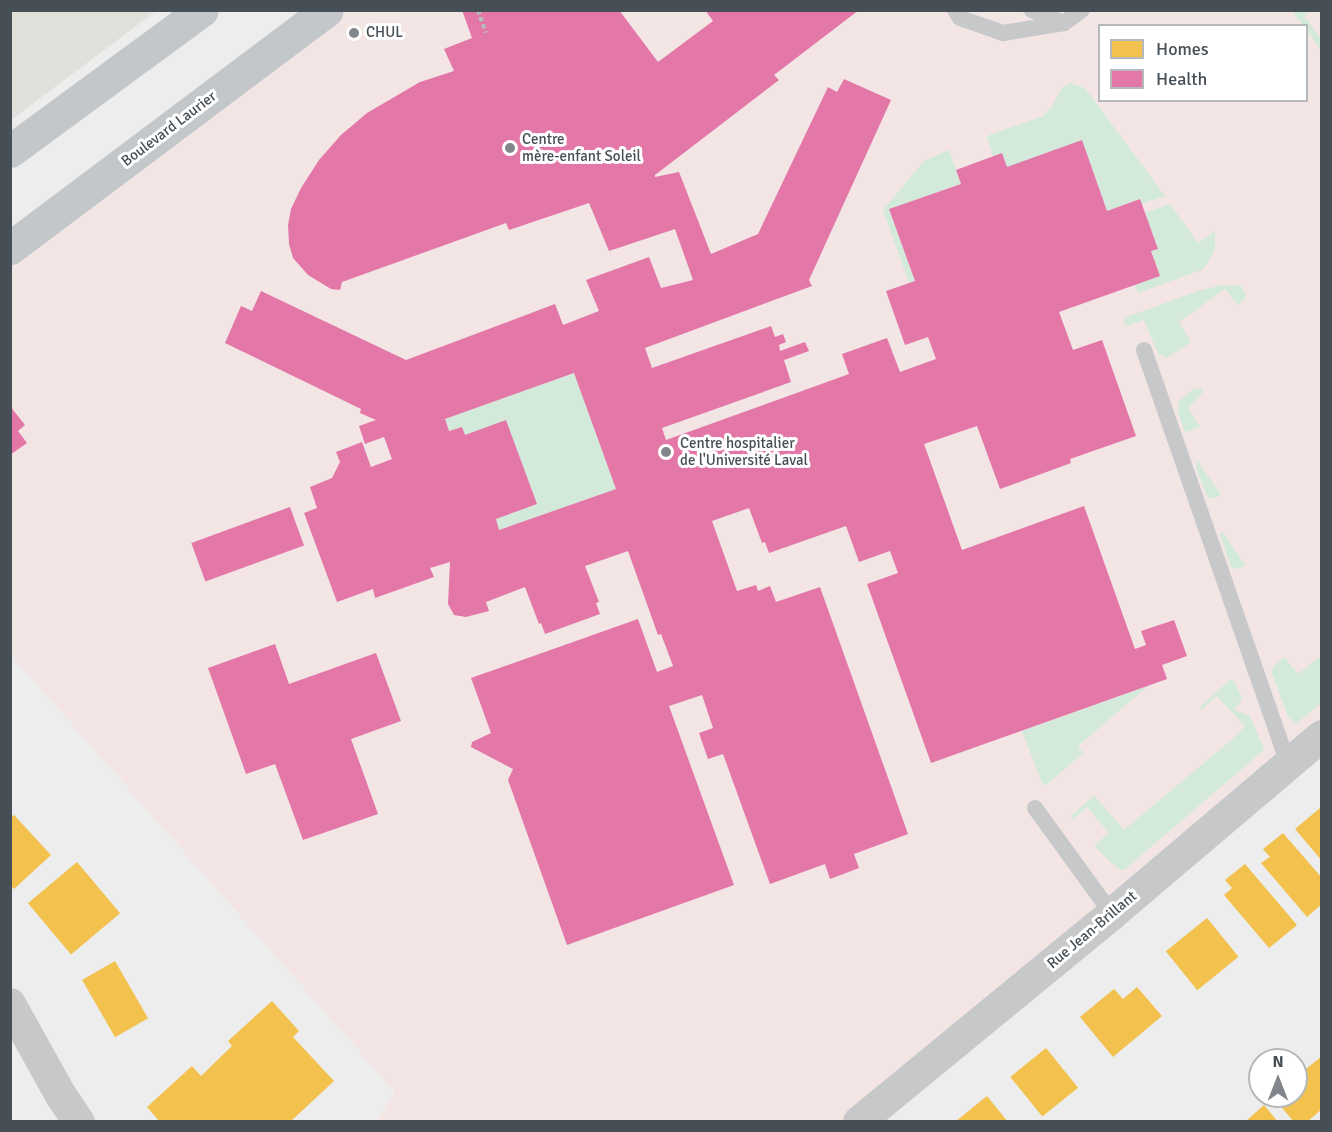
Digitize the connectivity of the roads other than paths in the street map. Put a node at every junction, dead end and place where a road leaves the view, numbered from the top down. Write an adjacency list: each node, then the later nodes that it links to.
1 (202, 10): 7 (main road)
2 (327, 10): 8 (main road, Boulevard Laurier)
3 (955, 10): 6 (lane)
4 (1031, 10): 6 (lane)
5 (1082, 10): 6 (lane)
6 (1064, 23)
7 (10, 151)
8 (10, 248)
9 (1144, 350): 11 (lane)
10 (1322, 736): 11 (street, Rue Jean-Brillant)
11 (1288, 764): 13 (street, Rue Jean-Brillant)
12 (1035, 808): 13 (lane)
13 (1112, 914): 16 (street, Rue Jean-Brillant)
14 (10, 1004): 15 (street)
15 (79, 1122)
16 (859, 1122)

